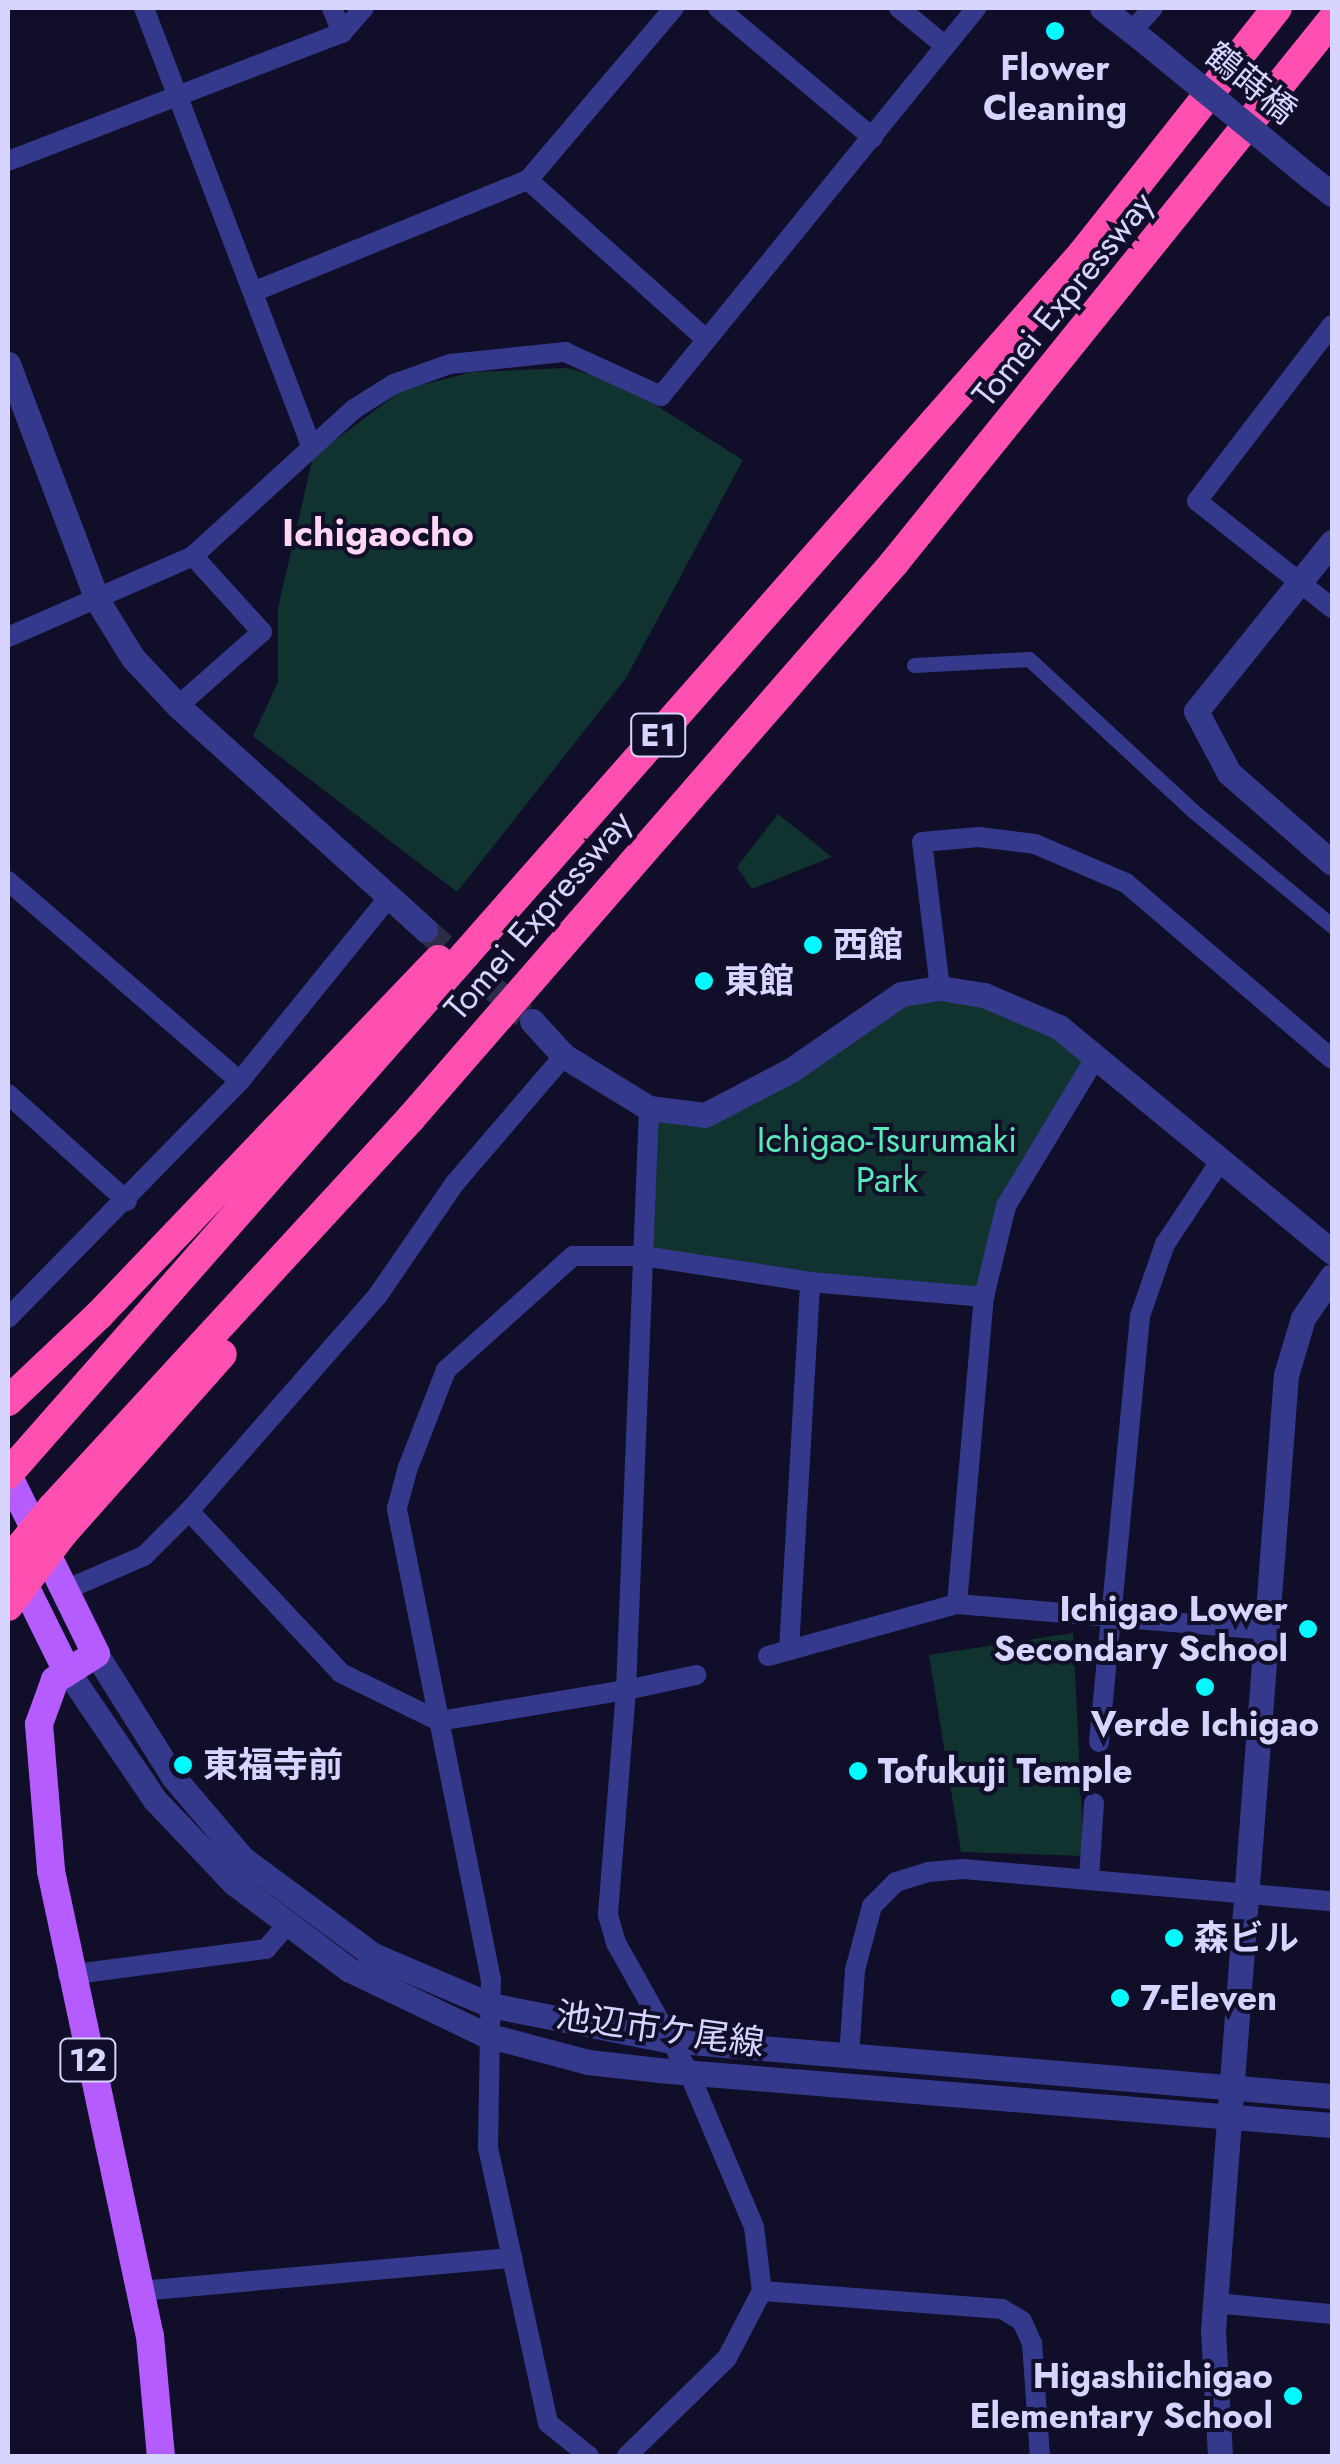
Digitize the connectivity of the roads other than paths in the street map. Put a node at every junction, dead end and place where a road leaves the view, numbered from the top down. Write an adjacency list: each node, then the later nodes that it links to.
1 (144, 8): 15 (street)
2 (332, 8): 12 (street)
3 (364, 8): 12 (street)
4 (674, 8): 18 (street)
5 (718, 8): 16 (street)
6 (899, 8): 14 (street)
7 (976, 8): 14 (street)
8 (1102, 8): 13 (street, 鶴蒔橋)
9 (1153, 8): 13 (street)
10 (1277, 8): 33 (highway, Tomei Expressway / E1)
11 (1332, 20): 58 (highway, Tomei Expressway / E1)
12 (342, 33): 15 (street)
13 (1140, 38): 19 (street, 鶴蒔橋, bridge)
14 (944, 45): 16 (street)
15 (178, 96): 17 (street); 20 (street)
16 (873, 138): 22 (street)
17 (8, 160)
18 (528, 180): 20 (street); 22 (street)
19 (1332, 194)
20 (253, 292): 24 (street)
21 (1332, 325): 27 (street)
22 (705, 338): 24 (street)
23 (8, 364): 28 (street)
24 (312, 446): 26 (street)
25 (1332, 542): 27 (street)
26 (193, 556): 28 (street); 32 (street)
27 (1300, 582): 29 (street); 34 (street)
28 (97, 600): 30 (street); 32 (street)
29 (1332, 608)
30 (8, 637)
31 (914, 664): 37 (street)
32 (178, 706): 36 (street)
33 (589, 812): 55 (highway); 56 (highway, Tomei Expressway / E1)
34 (1332, 862)
35 (8, 881): 44 (street)
36 (389, 898): 38 (street); 44 (street)
37 (1332, 926)
38 (425, 929)
39 (940, 988): 42 (street); 43 (street); 46 (street)
40 (532, 1021): 41 (street)
41 (564, 1056): 46 (street); 57 (street)
42 (1096, 1057): 47 (street); 53 (street)
43 (1332, 1059)
44 (240, 1081): 48 (street)
45 (8, 1094): 48 (street)
46 (649, 1108): 50 (street)
47 (1219, 1164): 49 (street); 64 (street)
48 (127, 1200): 54 (street)
49 (1332, 1252)
50 (643, 1256): 52 (street); 71 (street); 72 (street)
51 (1332, 1276): 65 (street)
52 (810, 1282): 53 (street); 66 (street)
53 (984, 1296): 62 (street)
54 (8, 1318)
55 (8, 1401)
56 (14, 1467): 61 (main road)
57 (189, 1511): 61 (street); 72 (street)
58 (58, 1520): 60 (highway, Tomei Expressway / E1, bridge); 63 (highway, bridge)
59 (8, 1549): 69 (main road)
60 (8, 1562)
61 (63, 1591): 67 (main road)
62 (957, 1604): 64 (street); 66 (street)
63 (8, 1606)
64 (1111, 1614): 65 (street); 73 (street)
65 (1268, 1630): 76 (street)
66 (789, 1650): 68 (street)
67 (96, 1654): 69 (main road); 80 (street, 池辺市ケ尾線)
68 (768, 1656)
69 (66, 1669): 78 (street, 池辺市ケ尾線); 79 (main road, 12)
70 (696, 1675): 71 (street)
71 (626, 1690): 72 (street); 82 (street)
72 (439, 1721): 80 (street)
73 (1099, 1742)
74 (1094, 1803): 75 (street)
75 (1089, 1878): 76 (street); 83 (street)
76 (1250, 1894): 77 (street); 85 (street)
77 (1332, 1901)
78 (286, 1926): 79 (street); 81 (street, 池辺市ケ尾線)
79 (68, 1975): 90 (main road, 12)
80 (490, 2005): 81 (street); 82 (street, 池辺市ケ尾線)
81 (486, 2034): 84 (street, 池辺市ケ尾線); 89 (street)
82 (667, 2040): 83 (street, 池辺市ケ尾線); 84 (street)
83 (849, 2056): 85 (street, 池辺市ケ尾線)
84 (690, 2073): 87 (street, 池辺市ケ尾線); 91 (street)
85 (1233, 2088): 86 (street, 池辺市ケ尾線); 87 (street)
86 (1332, 2096)
87 (1230, 2117): 88 (street, 池辺市ケ尾線); 92 (street)
88 (1332, 2125)
89 (512, 2258): 90 (street); 95 (street)
90 (140, 2291): 94 (main road, 12)
91 (762, 2291): 96 (street); 97 (street)
92 (1214, 2302): 93 (street); 98 (street)
93 (1332, 2314)
94 (161, 2456)
95 (589, 2456)
96 (627, 2456)
97 (1040, 2456)
98 (1220, 2456)

